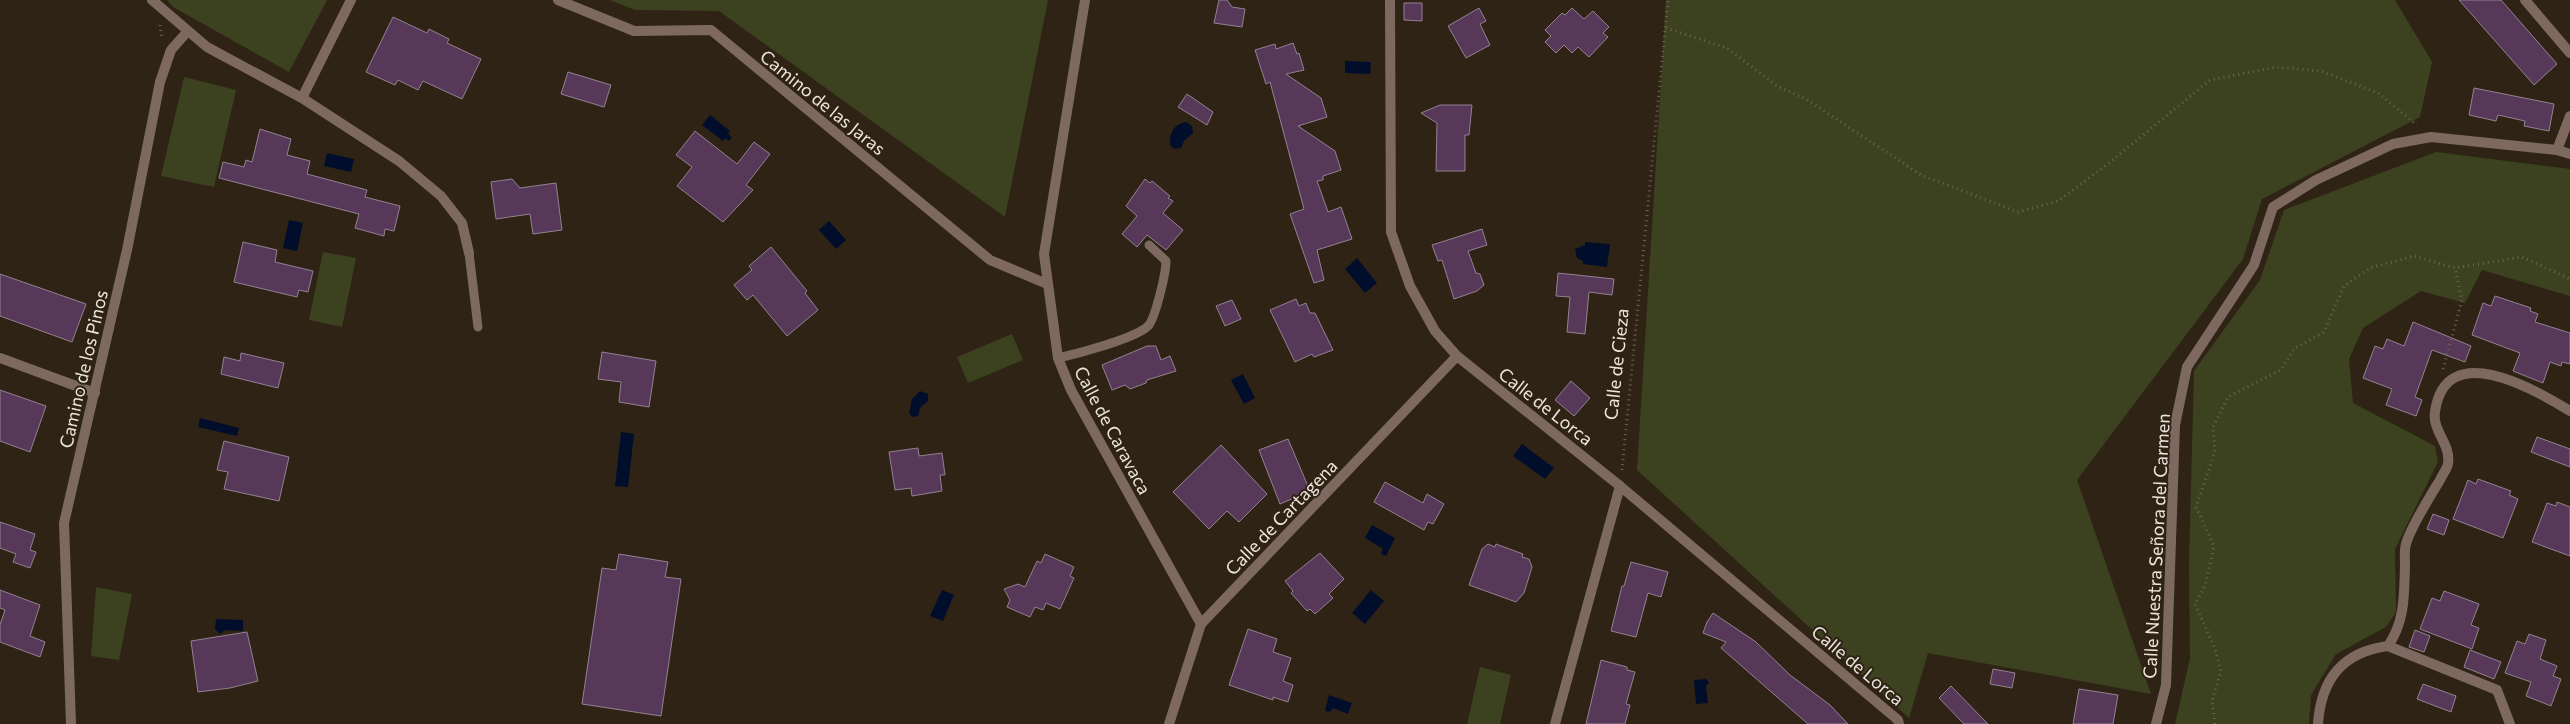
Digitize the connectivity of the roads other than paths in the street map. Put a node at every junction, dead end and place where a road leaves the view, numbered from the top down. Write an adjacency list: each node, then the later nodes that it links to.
1 (152, 0): 7 (street)
2 (351, 0): 9 (street)
3 (558, 0): 15 (street, Camino de las Jaras)
4 (1085, 0): 15 (street, Calle de Caravaca)
5 (1390, 0): 17 (street, Calle de Lorca)
6 (2525, 0): 8 (street)
7 (187, 32): 9 (street); 20 (street, Camino de los Pinos)
8 (2570, 53)
9 (302, 98): 14 (street)
10 (2570, 116): 11 (street)
11 (2557, 150): 12 (street, Calle Nuestra Señora del Carmen); 29 (street, Calle Nuestra Señora del Carmen)
12 (2570, 154)
13 (1149, 245): 19 (lane)
14 (469, 253): 16 (lane)
15 (1047, 284): 19 (street, Calle de Caravaca)
16 (478, 327)
17 (1457, 356): 22 (street, Calle de Lorca); 23 (street, Calle de Cartagena)
18 (0, 358): 20 (street)
19 (1058, 358): 23 (street, Calle de Caravaca)
20 (95, 393): 25 (street, Camino de los Pinos)
21 (2570, 411): 24 (street)
22 (1620, 486): 27 (street); 28 (street, Calle de Lorca)
23 (1201, 624): 26 (street, Calle de Cartagena)
24 (2388, 646): 30 (street); 31 (street)
25 (71, 724)
26 (1168, 724)
27 (1555, 724)
28 (1899, 724)
29 (2156, 724)
30 (2318, 724)
31 (2510, 724)

